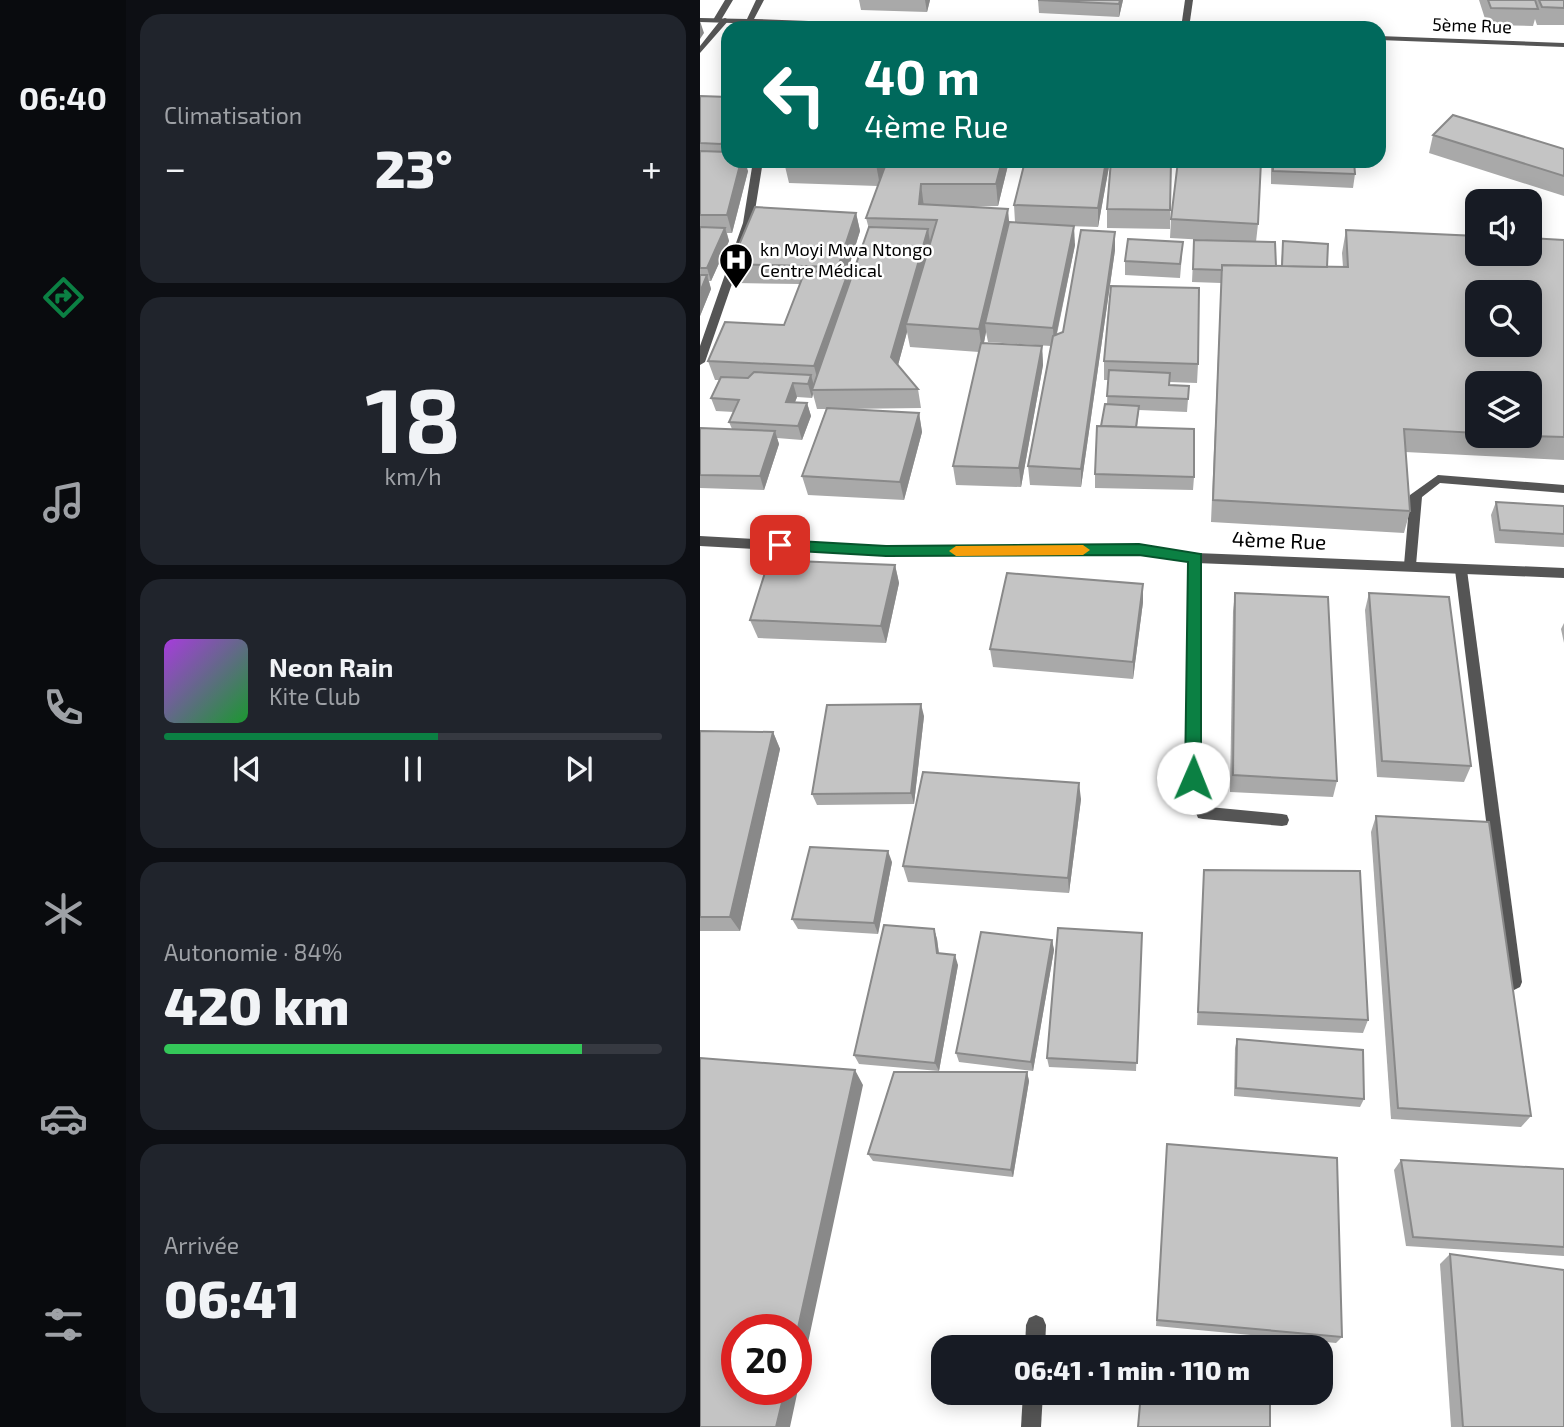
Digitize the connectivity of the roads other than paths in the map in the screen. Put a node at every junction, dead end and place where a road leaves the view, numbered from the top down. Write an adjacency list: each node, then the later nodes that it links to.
1 (729, 0): 5 (street)
2 (760, 0): 6 (street)
3 (1189, 0): 8 (street)
4 (700, 20): 5 (street)
5 (721, 20): 6 (street); 11 (street)
6 (750, 20): 7 (street)
7 (759, 21)
8 (1186, 21)
9 (1386, 38): 10 (street, 5ème Rue)
10 (1564, 45)
11 (700, 51)
12 (757, 168): 13 (street)
13 (700, 362)
14 (1564, 489): 17 (street)
15 (700, 541): 16 (street, 4ème Rue)
16 (1196, 558): 17 (street, 4ème Rue); 20 (street)
17 (1410, 565): 18 (street, 4ème Rue)
18 (1461, 570): 19 (street, 4ème Rue); 21 (street)
19 (1564, 573)
20 (1282, 820)
21 (1514, 982)
22 (1036, 1325): 23 (street)
23 (1036, 1335)
24 (1032, 1405): 25 (street)
25 (1031, 1427)

